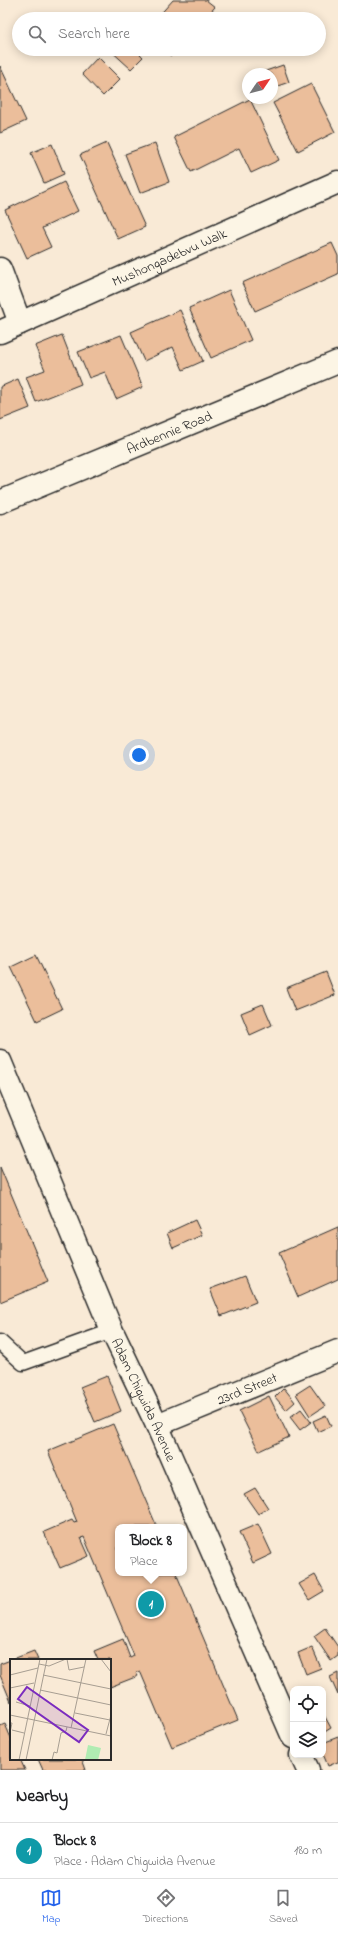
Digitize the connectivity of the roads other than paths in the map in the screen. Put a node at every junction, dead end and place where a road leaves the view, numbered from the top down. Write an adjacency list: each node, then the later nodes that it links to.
1 (338, 182): 3 (street, Mushongadebvu Walk)
2 (0, 269): 3 (street)
3 (20, 323): 4 (street, Mushongadebvu Walk)
4 (0, 332)
5 (338, 362): 6 (street, Ardbennie Road)
6 (0, 502)
7 (0, 1061): 8 (street, Adam Chigwida Avenue)
8 (112, 1331): 9 (lane); 11 (street, Adam Chigwida Avenue)
9 (0, 1342)
10 (338, 1351): 11 (street, 23rd Street)
11 (156, 1425): 12 (street, Adam Chigwida Avenue)
12 (290, 1730)
13 (302, 1758): 14 (street)
14 (308, 1770)

